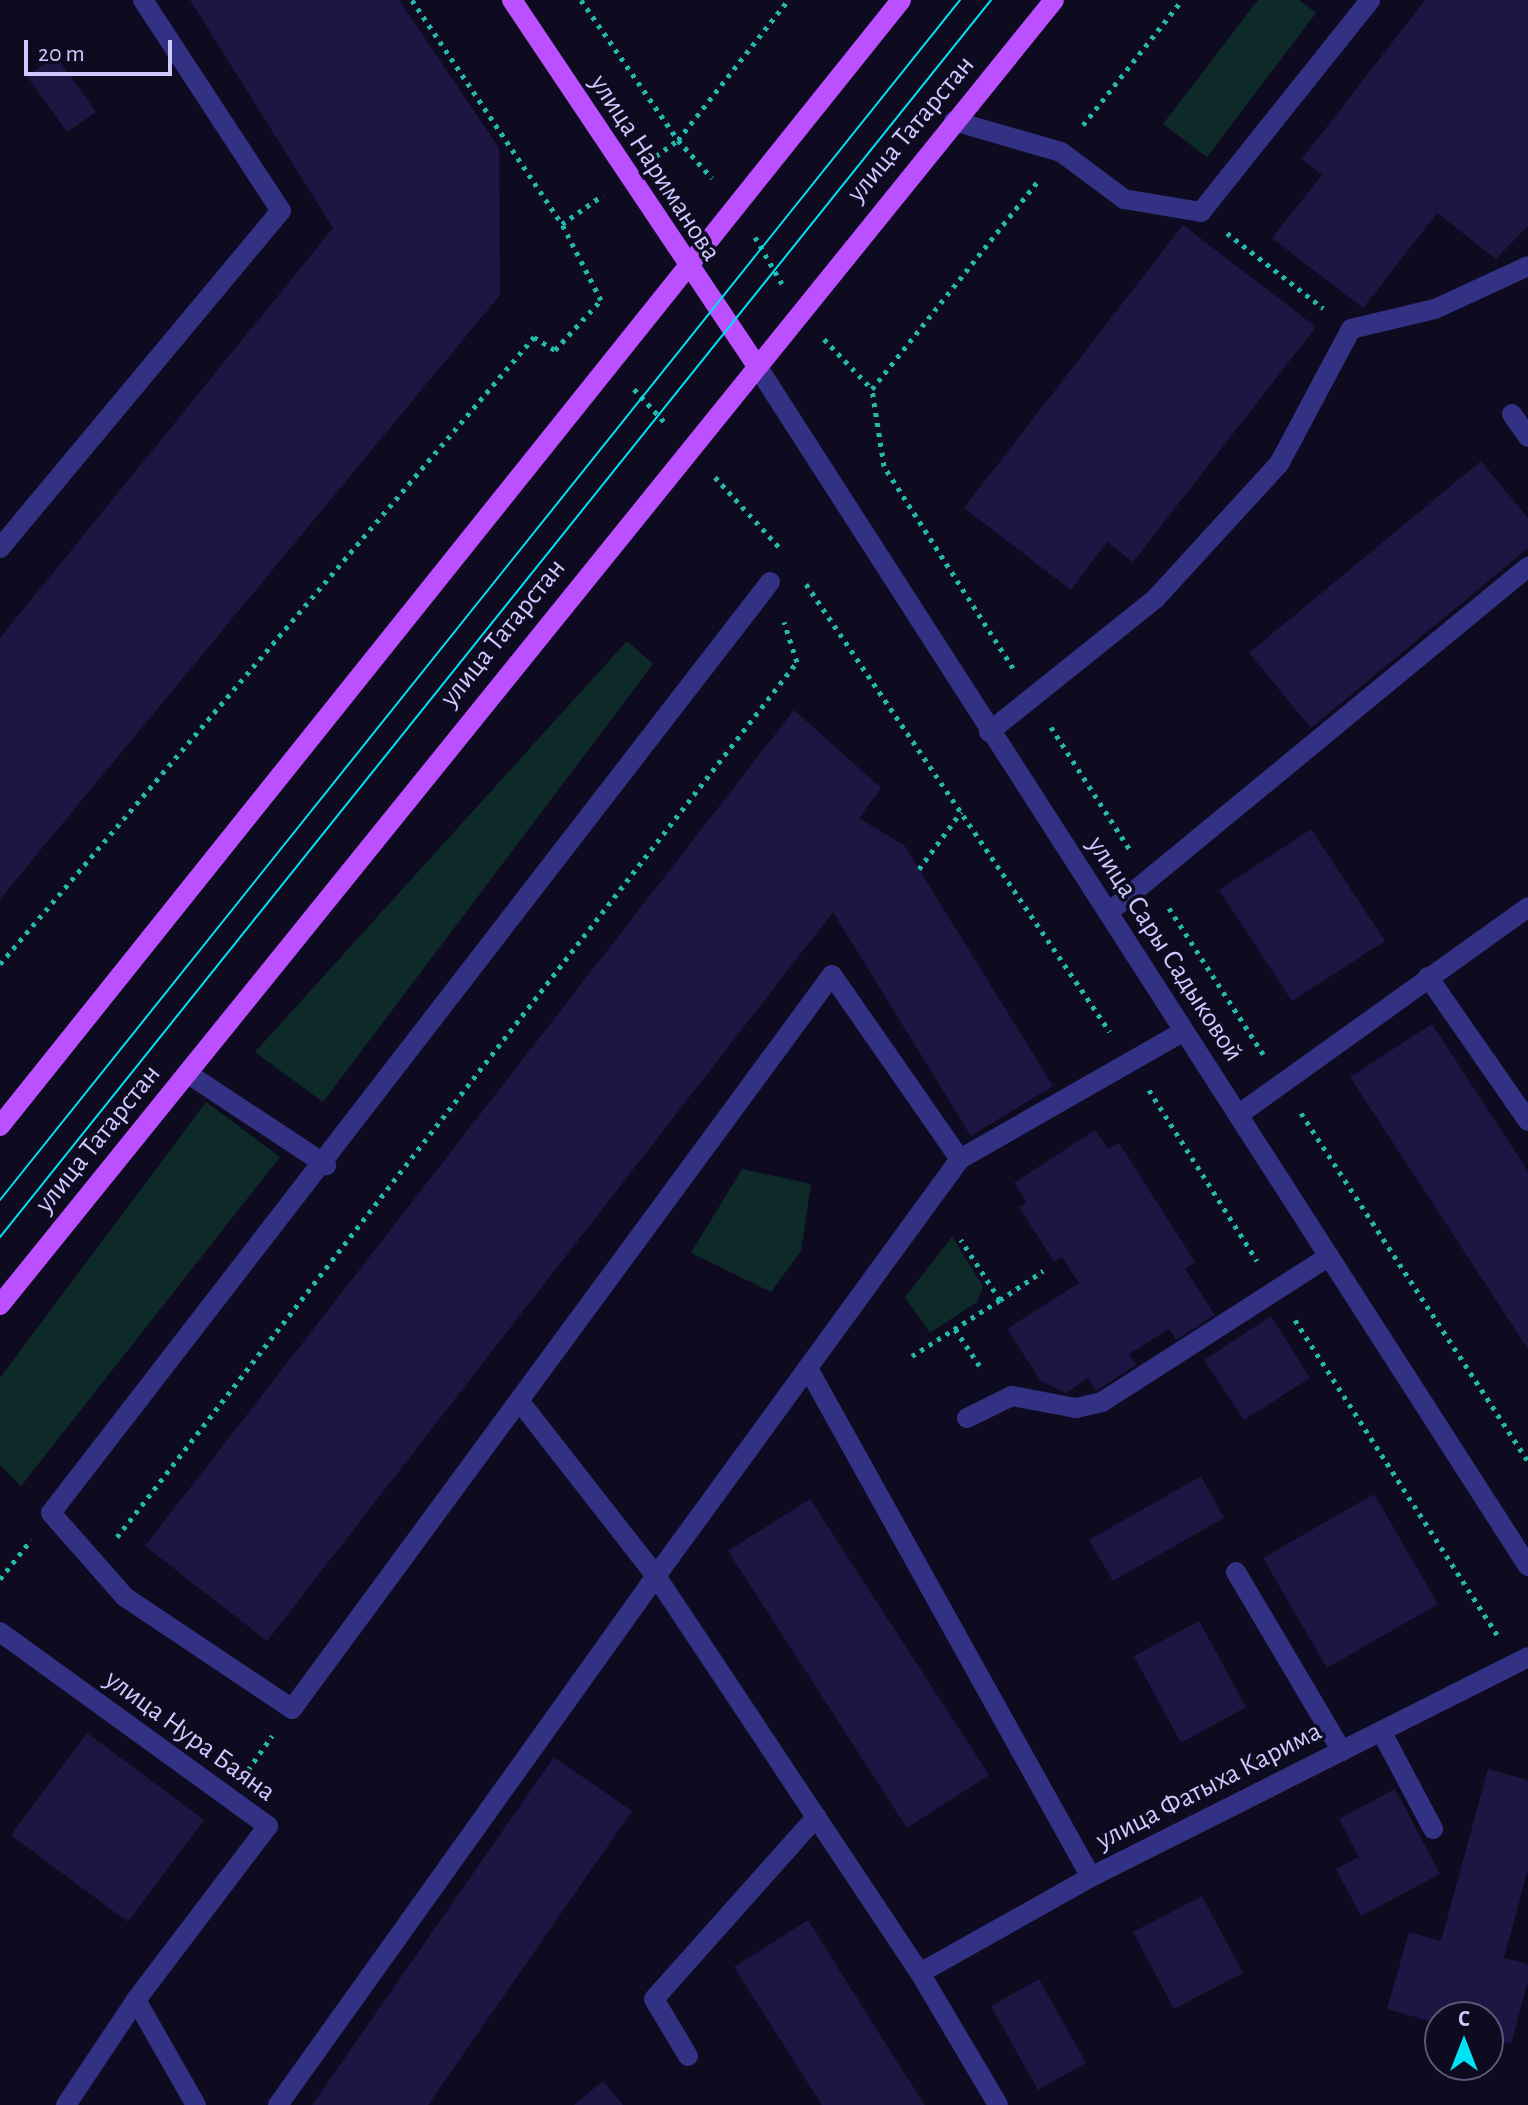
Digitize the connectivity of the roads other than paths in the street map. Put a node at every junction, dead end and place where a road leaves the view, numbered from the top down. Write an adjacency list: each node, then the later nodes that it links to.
1 (143, 0): 12 (street)
2 (512, 0): 8 (main road, улица Нариманова)
3 (901, 0): 8 (main road)
4 (1054, 0): 6 (main road, улица Татарстан)
5 (1370, 0): 6 (street)
6 (954, 121): 9 (main road, улица Татарстан)
7 (1528, 266): 15 (street)
8 (687, 270): 9 (main road, улица Нариманова); 23 (main road)
9 (755, 363): 15 (street, улица Сары Садыковой); 20 (main road, улица Татарстан)
10 (1512, 414): 11 (street)
11 (1528, 437)
12 (0, 548)
13 (1528, 567): 17 (street)
14 (770, 582): 25 (street)
15 (989, 732): 17 (street, улица Сары Садыковой)
16 (1528, 907): 18 (street)
17 (1109, 912): 19 (street, улица Сары Садыковой)
18 (1428, 977): 21 (street); 22 (street)
19 (1184, 1031): 21 (street, улица Сары Садыковой); 24 (street)
20 (187, 1073): 25 (street); 27 (main road, улица Татарстан)
21 (1238, 1115): 26 (street, улица Сары Садыковой)
22 (1528, 1121)
23 (0, 1126)
24 (960, 1159): 28 (street); 29 (street)
25 (326, 1165): 29 (street)
26 (1329, 1256): 30 (street); 31 (street, улица Сары Садыковой)
27 (0, 1305)
28 (810, 1372): 33 (street); 40 (street)
29 (521, 1403): 33 (street)
30 (967, 1418)
31 (1528, 1566)
32 (1236, 1572): 37 (street)
33 (656, 1576): 38 (street); 46 (street)
34 (0, 1632): 42 (street, улица Нура Баяна)
35 (1522, 1660): 36 (street, улица Фатыха Карима)
36 (1381, 1731): 37 (street, улица Фатыха Карима); 39 (street)
37 (1342, 1751): 40 (street, улица Фатыха Карима)
38 (816, 1817): 41 (street); 43 (street)
39 (1433, 1829)
40 (1091, 1877): 41 (street, улица Фатыха Карима)
41 (920, 1973): 47 (street)
42 (136, 2000): 44 (street); 45 (street)
43 (688, 2056)
44 (66, 2105)
45 (196, 2105)
46 (278, 2105)
47 (998, 2105)

